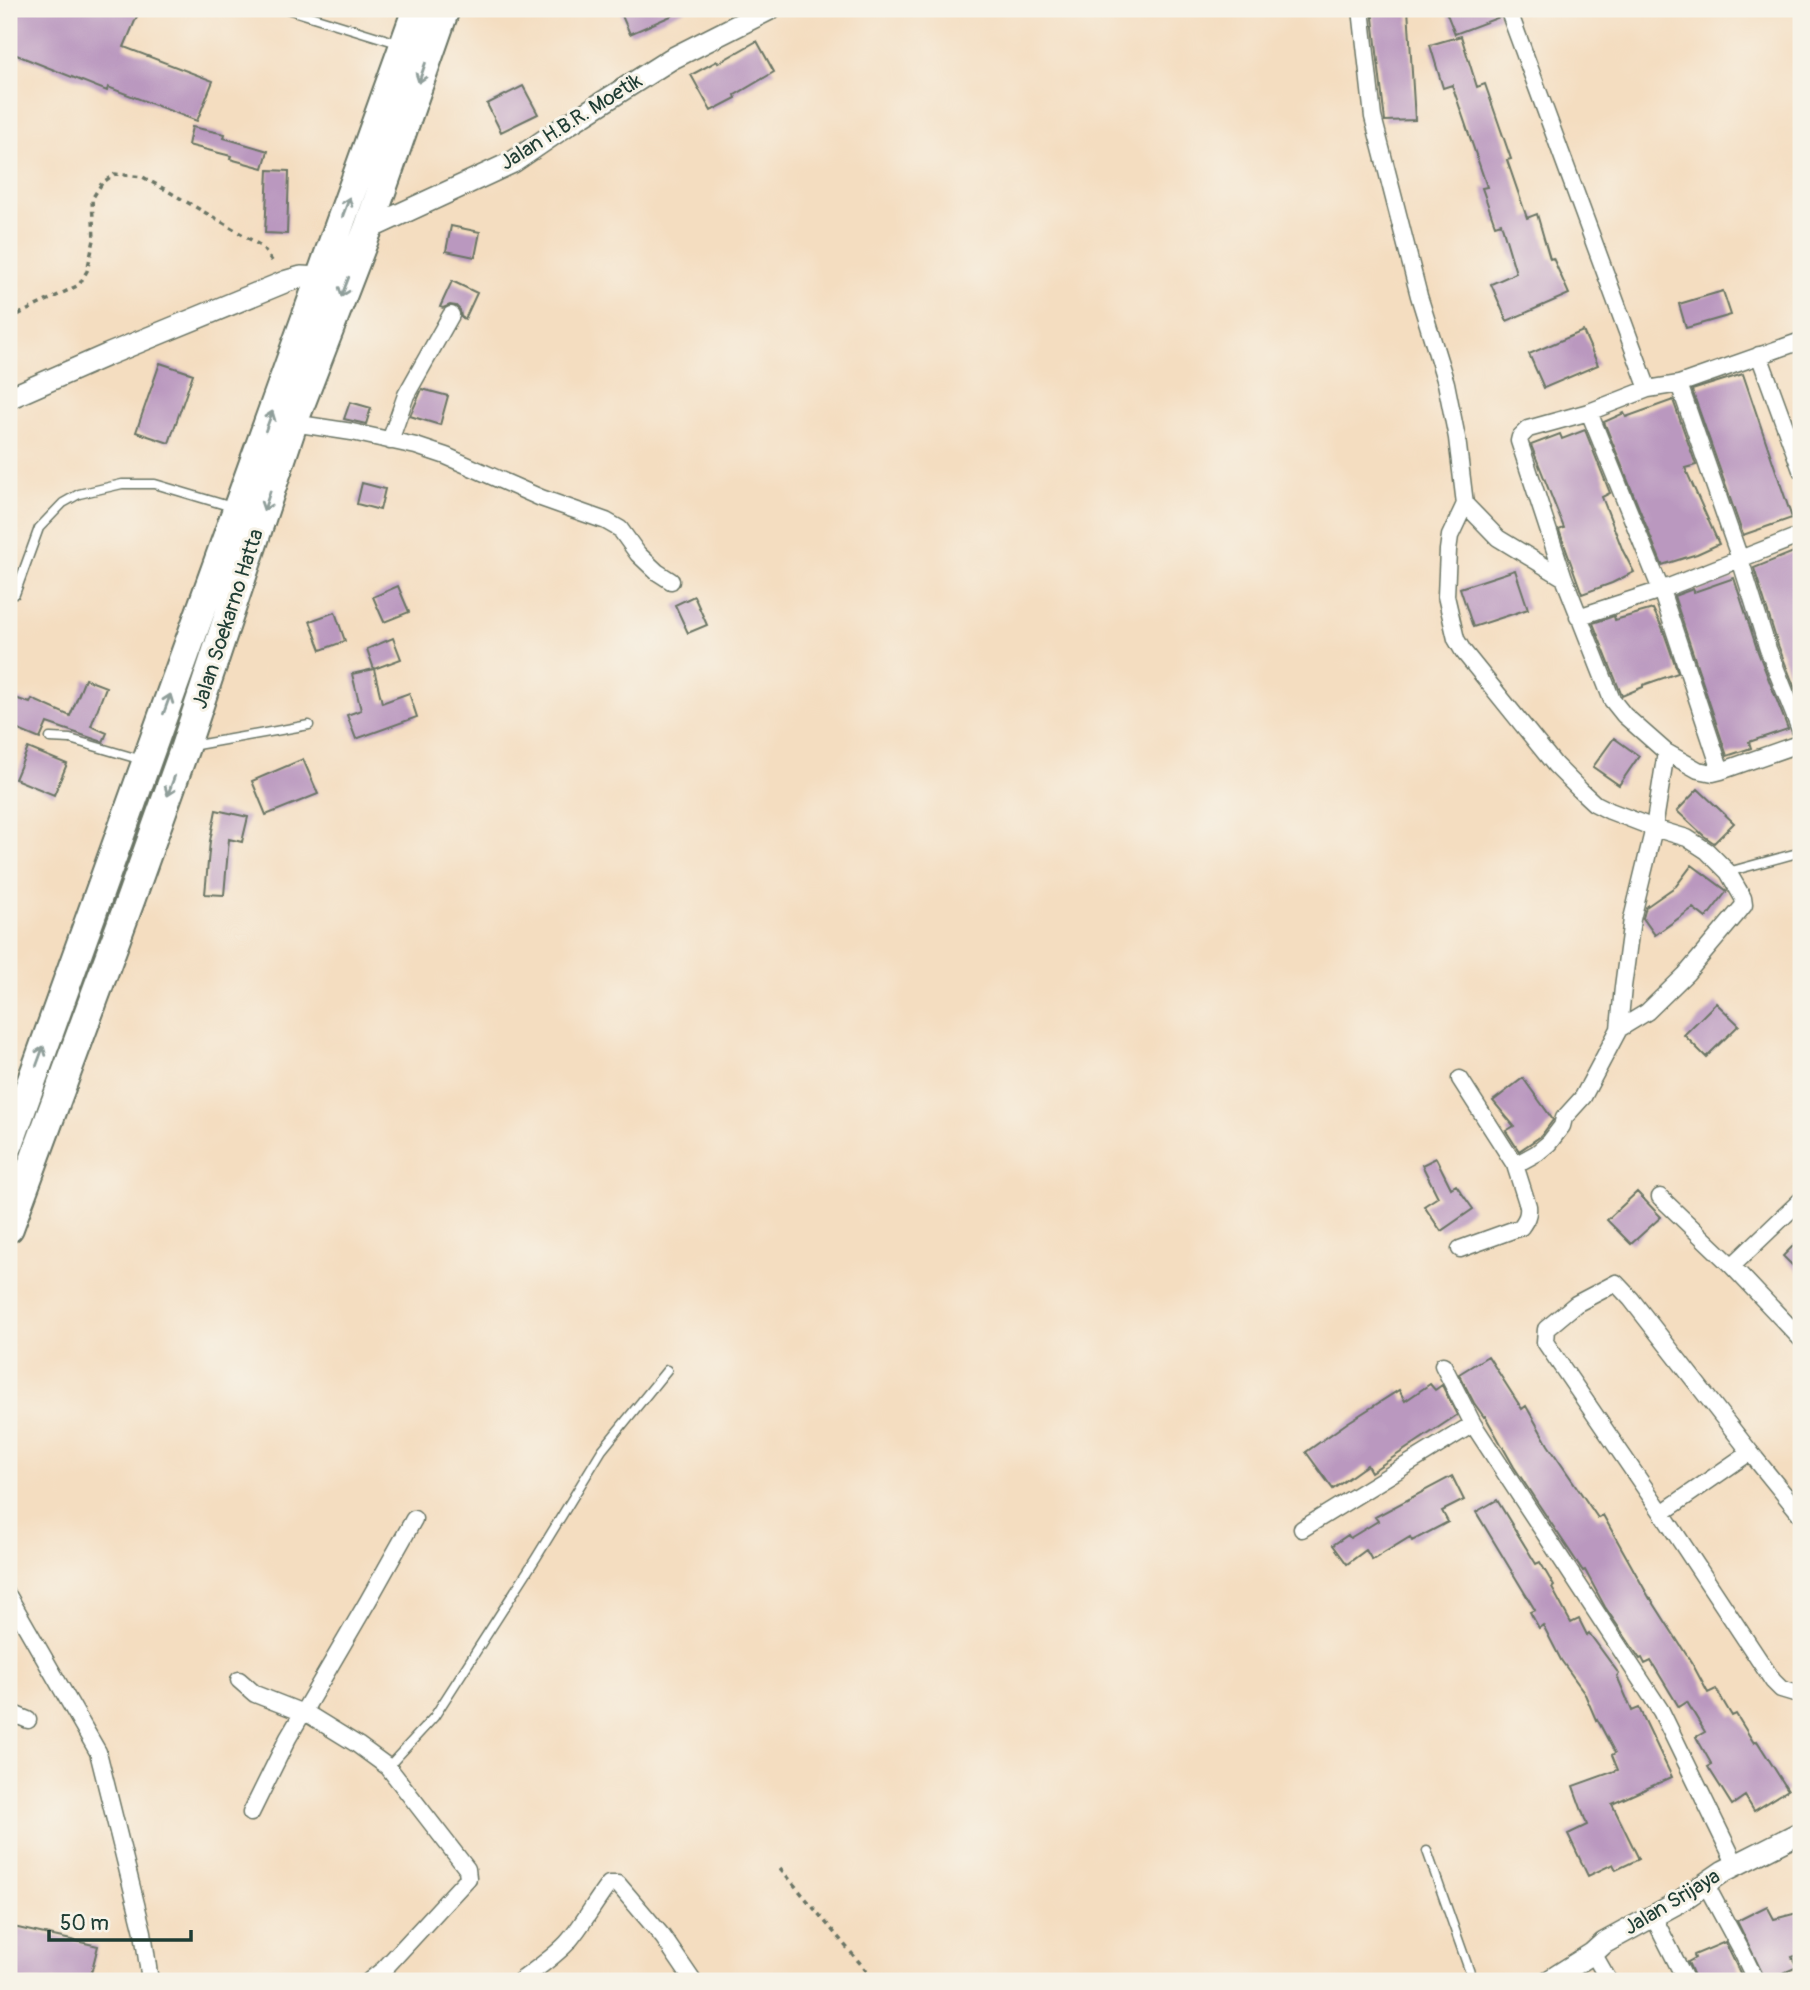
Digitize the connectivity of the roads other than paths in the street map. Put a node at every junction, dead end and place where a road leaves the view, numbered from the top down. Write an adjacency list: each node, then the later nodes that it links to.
1 (287, 9): 7 (lane)
2 (417, 9): 7 (highway, Jalan Soekarno Hatta)
3 (444, 9): 8 (highway, Jalan Soekarno Hatta, one-way to 8)
4 (770, 9): 8 (street, Jalan H.B.R. Moetik)
5 (1361, 9): 20 (street)
6 (1508, 9): 14 (street)
7 (404, 45): 9 (highway, Jalan Soekarno Hatta, one-way to 7)
8 (368, 229): 17 (highway, Jalan Soekarno Hatta, one-way to 17)
9 (320, 278): 15 (street); 21 (highway, Jalan Soekarno Hatta, one-way to 9)
10 (451, 315): 18 (street)
11 (1801, 341): 12 (street)
12 (1759, 355): 13 (street); 19 (street)
13 (1679, 384): 14 (street); 23 (street)
14 (1648, 389): 16 (street)
15 (9, 398)
16 (1589, 412): 24 (street); 26 (street)
17 (293, 423): 18 (street); 33 (highway, Jalan Soekarno Hatta, one-way to 33)
18 (390, 441): 25 (street)
19 (1801, 470)
20 (1465, 504): 24 (street); 37 (street)
21 (238, 509): 27 (lane); 35 (highway, Jalan Soekarno Hatta, one-way to 21)
22 (1801, 535): 23 (street)
23 (1740, 559): 26 (street); 30 (street)
24 (1563, 578): 28 (street)
25 (671, 581)
26 (1661, 590): 28 (street); 36 (street)
27 (15, 594)
28 (1578, 617): 34 (street)
29 (309, 725): 33 (lane)
30 (1801, 732)
31 (50, 738): 35 (lane)
32 (1801, 743): 36 (street)
33 (185, 747): 46 (highway, Jalan Soekarno Hatta, one-way to 46)
34 (1666, 752): 36 (street); 37 (street)
35 (147, 761): 42 (highway, Jalan Soekarno Hatta, one-way to 35)
36 (1721, 771)
37 (1654, 828): 39 (street); 40 (street)
38 (1801, 852): 39 (lane)
39 (1728, 872): 40 (street)
40 (1619, 1029): 43 (street)
41 (1460, 1079): 43 (street)
42 (9, 1144)
43 (1515, 1165): 47 (street)
44 (1660, 1197): 48 (street)
45 (1801, 1200): 48 (street)
46 (9, 1228)
47 (1460, 1250)
48 (1732, 1265): 49 (street)
49 (1801, 1339)
50 (1443, 1366): 52 (street)
51 (667, 1370): 64 (lane)
52 (1473, 1424): 57 (street); 68 (street)
53 (1750, 1452): 54 (street); 54 (street); 55 (street)
54 (1662, 1513): 60 (street)
55 (1801, 1515)
56 (414, 1519): 62 (street)
57 (1302, 1529)
58 (9, 1597): 72 (street)
59 (239, 1680): 62 (street)
60 (1801, 1695)
61 (9, 1712): 63 (street)
62 (303, 1712): 64 (street); 65 (street)
63 (28, 1720)
64 (388, 1767): 73 (street)
65 (251, 1813)
66 (1801, 1832): 68 (street, Jalan Srijaya)
67 (1427, 1851): 76 (lane)
68 (1736, 1865): 69 (street, Jalan Srijaya)
69 (1705, 1883): 70 (street, Jalan Srijaya); 80 (street)
70 (1653, 1916): 71 (street, Jalan Srijaya); 79 (street)
71 (1593, 1954): 77 (street, Jalan Srijaya); 78 (street)
72 (149, 1981)
73 (369, 1981)
74 (520, 1981): 75 (street)
75 (693, 1981)
76 (1473, 1981)
77 (1549, 1981)
78 (1609, 1981)
79 (1686, 1981)
80 (1756, 1981)

